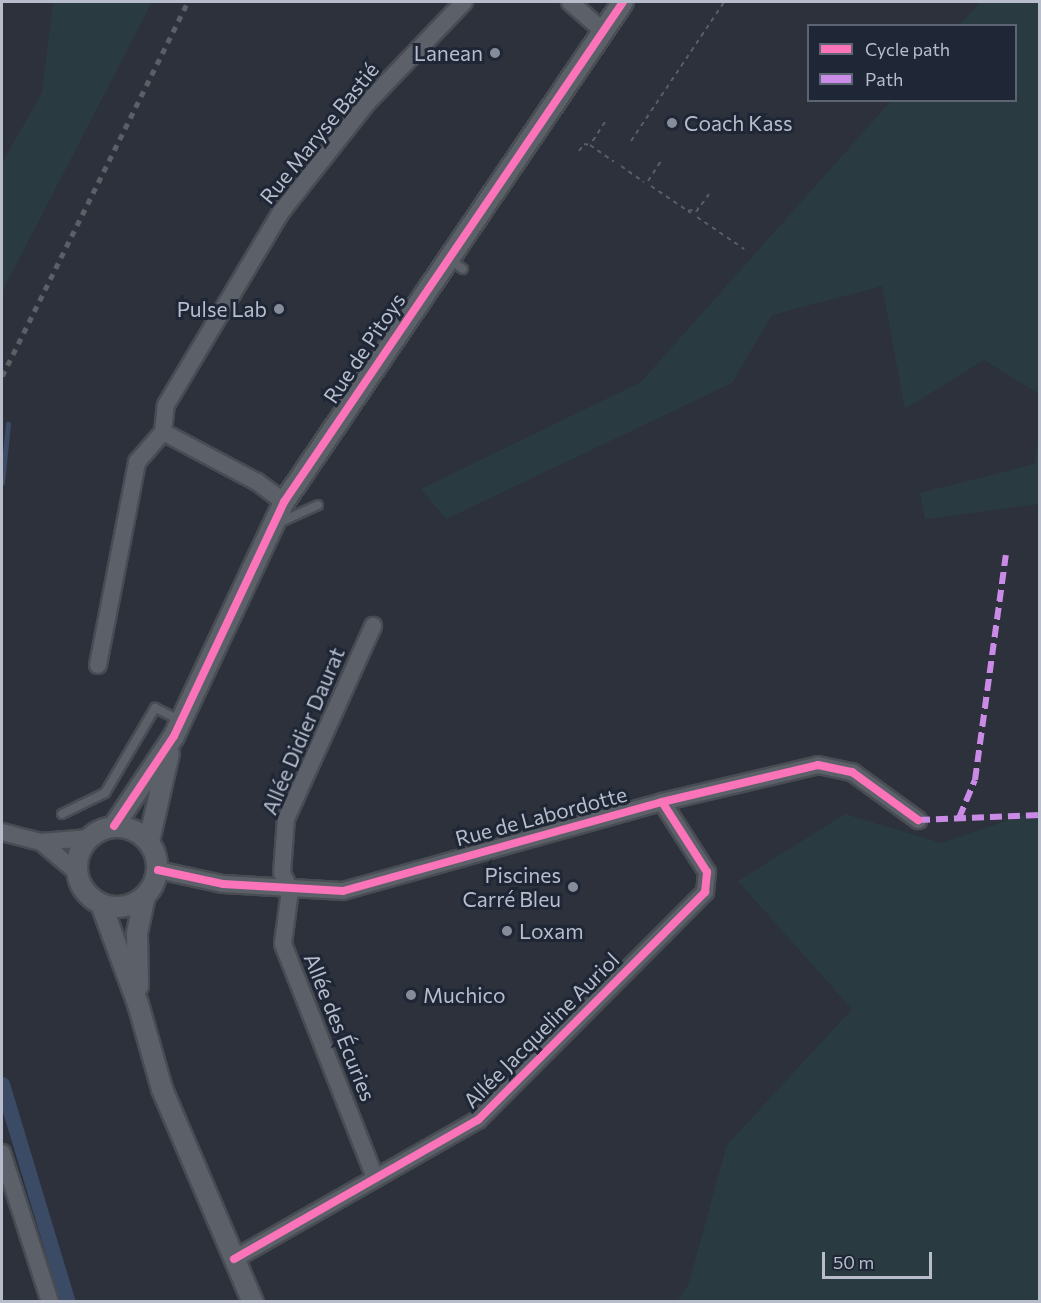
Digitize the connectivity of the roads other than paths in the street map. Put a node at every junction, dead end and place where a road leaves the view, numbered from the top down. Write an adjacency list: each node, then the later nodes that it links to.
1 (464, 2): 5 (street, Rue Maryse Bastié)
2 (570, 2): 4 (street)
3 (623, 2): 4 (street, Rue de Pitoys)
4 (603, 30): 6 (street, Rue de Pitoys)
5 (163, 432): 6 (street); 10 (street)
6 (284, 502): 8 (street, Rue de Pitoys)
7 (318, 505): 8 (lane)
8 (270, 526): 11 (street, Rue de Pitoys)
9 (373, 626): 22 (street, Allée Didier Daurat)
10 (98, 665)
11 (177, 728): 13 (lane); 15 (street); 18 (street)
12 (662, 801): 14 (street, Rue de Labordotte); 22 (street, Rue de Labordotte); 27 (street, Allée Jacqueline Auriol)
13 (62, 814)
14 (918, 820)
15 (114, 826): 17 (street); 18 (street)
16 (2, 832): 19 (street)
17 (89, 838): 19 (street); 21 (street)
18 (149, 841): 20 (street)
19 (41, 842): 21 (street)
20 (158, 870): 22 (street, Rue de Labordotte); 23 (street)
21 (78, 873): 24 (street)
22 (290, 890): 27 (street, Allée des Écuries)
23 (145, 896): 24 (street); 25 (street)
24 (101, 903): 25 (street)
25 (138, 1004): 28 (street)
26 (2, 1153): 29 (street)
27 (375, 1178): 28 (street, Allée Jacqueline Auriol)
28 (234, 1259): 30 (street)
29 (50, 1302)
30 (253, 1302)

